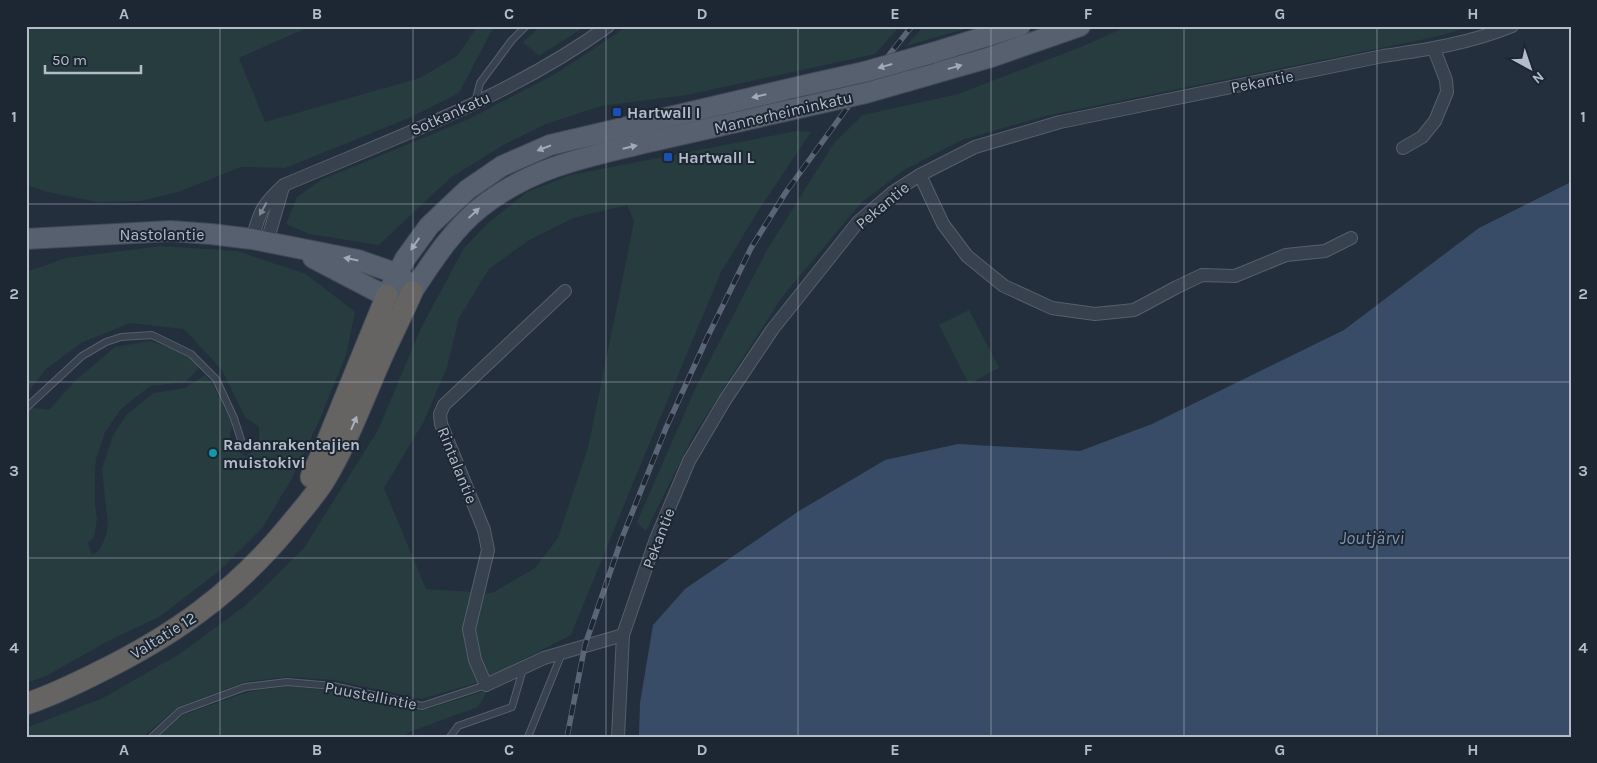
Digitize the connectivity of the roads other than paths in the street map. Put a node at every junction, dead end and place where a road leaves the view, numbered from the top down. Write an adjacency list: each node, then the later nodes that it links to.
1 (526, 26): 7 (lane)
2 (608, 26): 7 (street, Sotkankatu)
3 (1020, 26): 14 (main road, Mannerheiminkatu, one-way to 14, bridge)
4 (1080, 26): 16 (main road, Mannerheiminkatu, one-way to 4, bridge)
5 (1512, 26): 6 (street, Pekantie)
6 (1434, 49): 8 (street); 9 (street, Pekantie)
7 (475, 104): 12 (street, Sotkankatu)
8 (1403, 148)
9 (920, 175): 10 (street); 21 (street, Pekantie)
10 (1351, 238)
11 (26, 240): 12 (main road, Nastolantie)
12 (260, 241): 13 (main road, Nastolantie)
13 (296, 249): 14 (main road, Nastolantie, one-way to 13); 17 (main road, Nastolantie)
14 (398, 274): 16 (main road); 17 (main road, Mannerheiminkatu)
15 (564, 291): 24 (street, Rintalantie)
16 (412, 292): 17 (main road, Nastolantie); 20 (highway, Valtatie 12, one-way to 16)
17 (388, 294): 20 (highway, Valtatie 12)
18 (26, 408): 19 (lane)
19 (241, 440)
20 (280, 537): 25 (highway, Valtatie 12)
21 (623, 635): 22 (street, Puustellintie); 29 (street, Pekantie)
22 (562, 652): 23 (street, Puustellintie); 28 (lane)
23 (523, 668): 24 (street, Puustellintie); 27 (lane)
24 (486, 685): 26 (lane, Puustellintie)
25 (26, 704)
26 (152, 737)
27 (450, 737)
28 (528, 737)
29 (618, 737)

